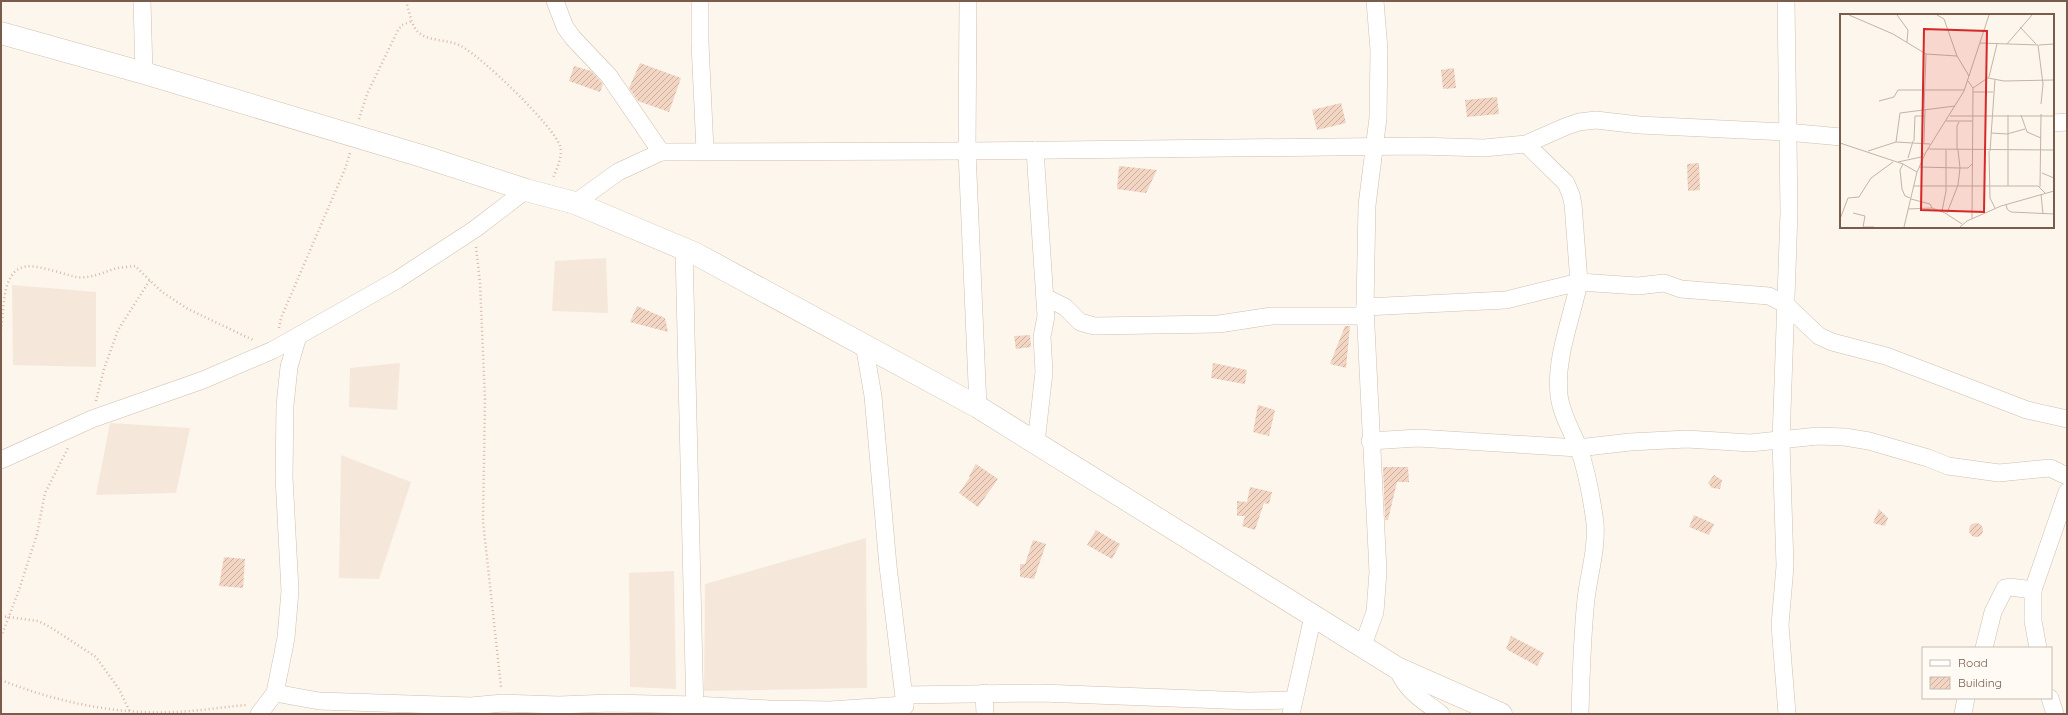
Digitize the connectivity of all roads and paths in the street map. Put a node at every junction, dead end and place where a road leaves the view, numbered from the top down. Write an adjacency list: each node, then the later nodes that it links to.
1 (142, 1): 10 (street)
2 (406, 1): 8 (path)
3 (555, 1): 21 (street)
4 (700, 1): 19 (street)
5 (968, 1): 20 (street)
6 (1376, 1): 17 (street)
7 (1786, 1): 13 (street)
8 (412, 21): 14 (path); 22 (path)
9 (1, 33): 10 (main road)
10 (144, 73): 14 (main road)
11 (2067, 122): 12 (street)
12 (2054, 123)
13 (1787, 132): 15 (street); 16 (street); 29 (street)
14 (353, 135): 22 (main road); 34 (path)
15 (1840, 137)
16 (1526, 144): 17 (street); 27 (street)
17 (1373, 147): 18 (street); 30 (street)
18 (1035, 150): 20 (street); 28 (street)
19 (705, 151): 20 (street); 21 (street)
20 (967, 151): 35 (street)
21 (661, 152): 23 (street)
22 (537, 193): 23 (main road); 24 (street)
23 (575, 203): 25 (main road)
24 (474, 229): 32 (street); 59 (path)
25 (684, 249): 33 (main road); 62 (street)
26 (150, 280): 31 (path); 34 (path); 37 (path)
27 (1579, 282): 29 (street); 30 (street); 41 (street)
28 (1045, 297): 30 (street); 40 (street)
29 (1785, 304): 36 (street); 39 (street)
30 (1365, 312): 38 (street)
31 (1, 330)
32 (298, 336): 34 (street); 58 (street)
33 (864, 344): 35 (main road); 60 (street)
34 (275, 349): 37 (street)
35 (978, 408): 40 (main road)
36 (2067, 419)
37 (86, 423): 42 (street); 48 (path)
38 (1370, 441): 41 (street); 50 (street)
39 (1781, 441): 41 (street); 43 (street); 68 (street)
40 (1036, 444): 47 (main road)
41 (1578, 448): 67 (street)
42 (1, 460)
43 (2067, 476)
44 (2067, 492): 45 (street)
45 (2033, 590): 51 (street); 52 (street)
46 (1, 616): 48 (path)
47 (1313, 616): 50 (main road); 61 (street)
48 (9, 617): 49 (path); 63 (path)
49 (1, 637)
50 (1363, 645): 53 (main road)
51 (1984, 647)
52 (2038, 647)
53 (1397, 668): 65 (street); 66 (main road)
54 (1, 680): 63 (path)
55 (984, 694): 60 (street); 61 (street); 64 (street)
56 (1966, 699): 69 (street)
57 (2050, 699): 70 (street)
58 (267, 703): 59 (street); 63 (path)
59 (502, 703): 62 (street)
60 (905, 705): 62 (street)
61 (1292, 707)
62 (695, 709)
63 (131, 713)
64 (985, 714)
65 (1441, 714)
66 (1501, 714)
67 (1580, 714)
68 (1787, 714)
69 (1963, 714)
70 (2055, 714)

